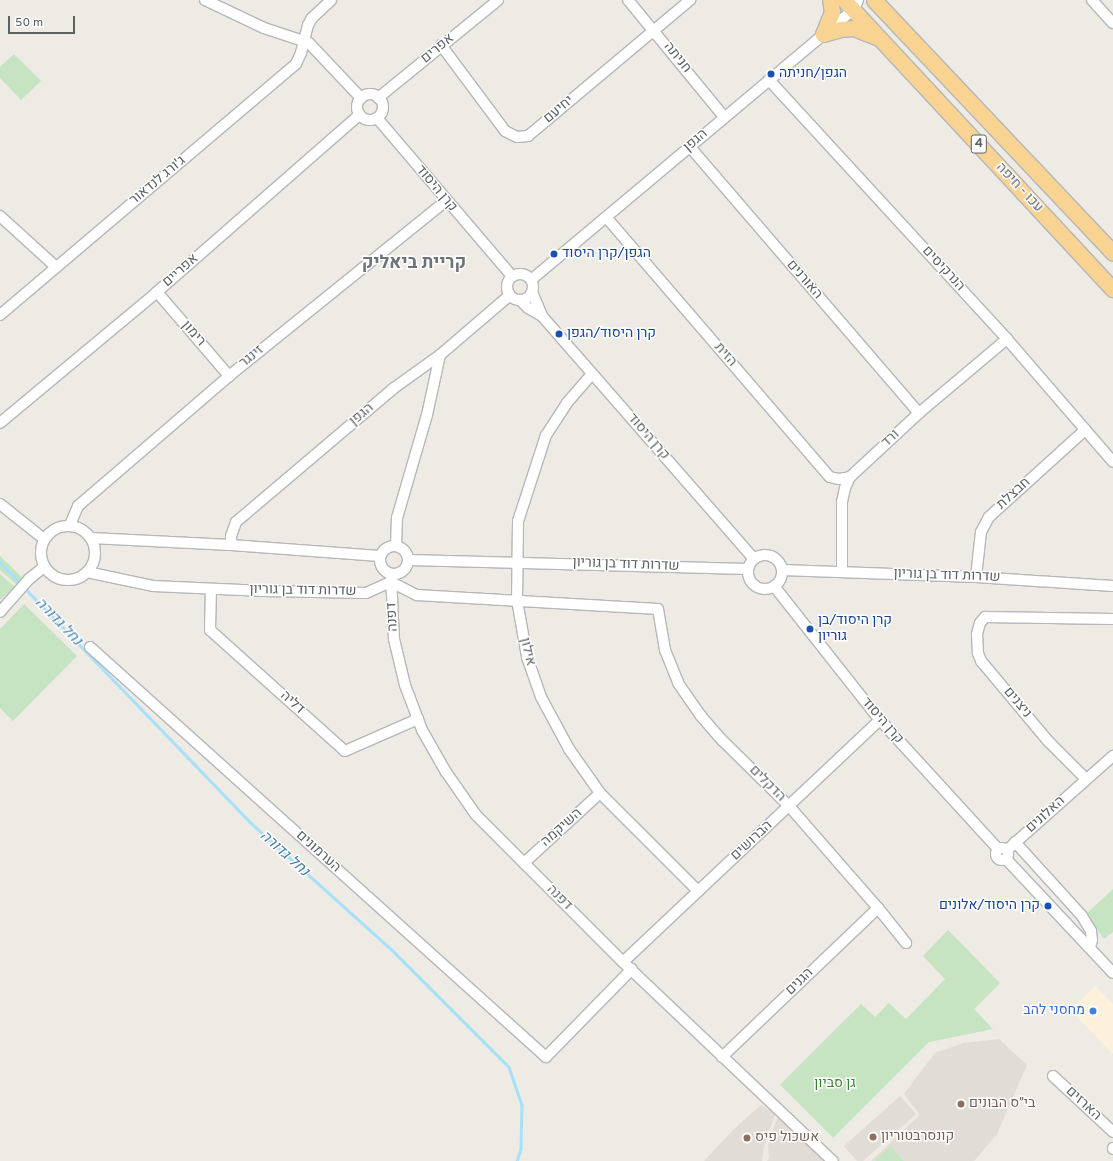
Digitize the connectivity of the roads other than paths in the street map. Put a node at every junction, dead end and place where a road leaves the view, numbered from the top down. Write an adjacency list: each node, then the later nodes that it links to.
1 (205, 0): 14 (street)
2 (331, 0): 14 (street, ג'ורג לנדאור)
3 (498, 0): 15 (street, אפרים)
4 (628, 0): 11 (street, חניתה)
5 (690, 0): 11 (street, יחיעם)
6 (830, 0): 12 (highway)
7 (874, 0): 26 (highway, עכו - חיפה / 4)
8 (1092, 0): 10 (street)
9 (852, 3): 12 (street, הגפן); 13 (highway, עכו - חיפה / 4)
10 (1113, 23)
11 (655, 31): 15 (street, יחיעם); 20 (street, חניתה)
12 (823, 34): 13 (highway); 16 (street, הגפן)
13 (880, 39): 30 (highway, עכו - חיפה / 4)
14 (304, 40): 17 (street); 27 (street, ג'ורג לנדאור)
15 (442, 45): 18 (street, אפרים)
16 (769, 80): 20 (street, הגפן); 37 (street, הנרקיסים)
17 (360, 98): 18 (street); 19 (street)
18 (378, 98): 21 (street)
19 (359, 115): 21 (street); 31 (street, אפריים)
20 (724, 117): 22 (street, הגפן)
21 (377, 118): 23 (street, קרן היסוד)
22 (690, 147): 25 (street, הגפן); 41 (street, האורנים)
23 (446, 201): 28 (street, קרן היסוד); 40 (street, זינגר)
24 (0, 216): 27 (street)
25 (606, 217): 29 (street, הגפן); 45 (street, הזית)
26 (1113, 253)
27 (56, 267): 35 (street, ג'ורג לנדאור)
28 (512, 276): 29 (street); 33 (street)
29 (531, 280): 32 (street)
30 (1113, 289)
31 (157, 292): 40 (street, רימון); 42 (street, אפריים)
32 (532, 292): 34 (street); 36 (street, קרן היסוד)
33 (510, 295): 34 (street); 38 (street, הגפן)
34 (520, 300): 36 (street, קרן היסוד)
35 (0, 315)
36 (542, 316): 39 (street, קרן היסוד)
37 (1007, 339): 41 (street, ורד); 43 (street, הנרקיסים)
38 (440, 355): 50 (street, הגפן); 51 (street)
39 (592, 374): 53 (street, קרן היסוד); 55 (street, אילון)
40 (229, 376): 47 (street, זינגר)
41 (919, 413): 45 (street, ורד)
42 (0, 423)
43 (1085, 430): 44 (street, הנרקיסים); 61 (street, חבצלת)
44 (1113, 462)
45 (850, 477): 60 (street, ורד)
46 (0, 504): 49 (street)
47 (70, 525): 48 (street); 49 (street)
48 (91, 538): 50 (street); 59 (street)
49 (44, 539): 56 (street)
50 (231, 545): 52 (street)
51 (396, 546): 52 (street); 54 (street)
52 (380, 556): 62 (street)
53 (754, 559): 57 (street); 58 (street)
54 (408, 560): 55 (street, שדרות דוד בן גוריון); 62 (street)
55 (517, 561): 57 (street, שדרות דוד בן גוריון); 66 (street, אילון)
56 (44, 567): 59 (street); 67 (street)
57 (748, 569): 63 (street)
58 (782, 570): 60 (street, שדרות דוד בן גוריון); 63 (street)
59 (88, 572): 65 (street, שדרות דוד בן גוריון)
60 (842, 572): 61 (street, שדרות דוד בן גוריון)
61 (976, 576): 64 (street, שדרות דוד בן גוריון)
62 (391, 578): 65 (street, שדרות דוד בן גוריון); 66 (street); 70 (street, דפנה)
63 (774, 586): 71 (street, קרן היסוד)
64 (1113, 586)
65 (211, 589): 70 (street, דליה)
66 (517, 600): 74 (street, אילון); 75 (street, הדקלים)
67 (0, 612)
68 (1113, 619): 73 (street, ניצנים)
69 (90, 647): 84 (street, הערמונים)
70 (418, 719): 78 (street, דפנה)
71 (880, 720): 75 (street, הברושים); 77 (street, קרן היסוד)
72 (1113, 756): 73 (street, האלונים)
73 (1086, 779): 76 (street, האלונים)
74 (600, 793): 78 (street, השיקמה); 79 (street, אילון)
75 (789, 806): 79 (street, הברושים); 80 (street, הדקלים)
76 (1015, 842): 77 (street, האלונים); 82 (street)
77 (1003, 853): 82 (street, קרן היסוד)
78 (524, 863): 83 (street, דפנה)
79 (698, 891): 83 (street, הברושים)
80 (878, 908): 81 (street, הדקלים); 86 (street, הגנים)
81 (906, 943)
82 (1090, 947): 85 (street, קרן היסוד)
83 (624, 962): 84 (street, דפנה)
84 (632, 970): 86 (street, דפנה)
85 (1113, 972)
86 (722, 1056): 89 (street, דפנה)
87 (1053, 1076): 88 (street, הארזים)
88 (1113, 1132)
89 (833, 1161)

